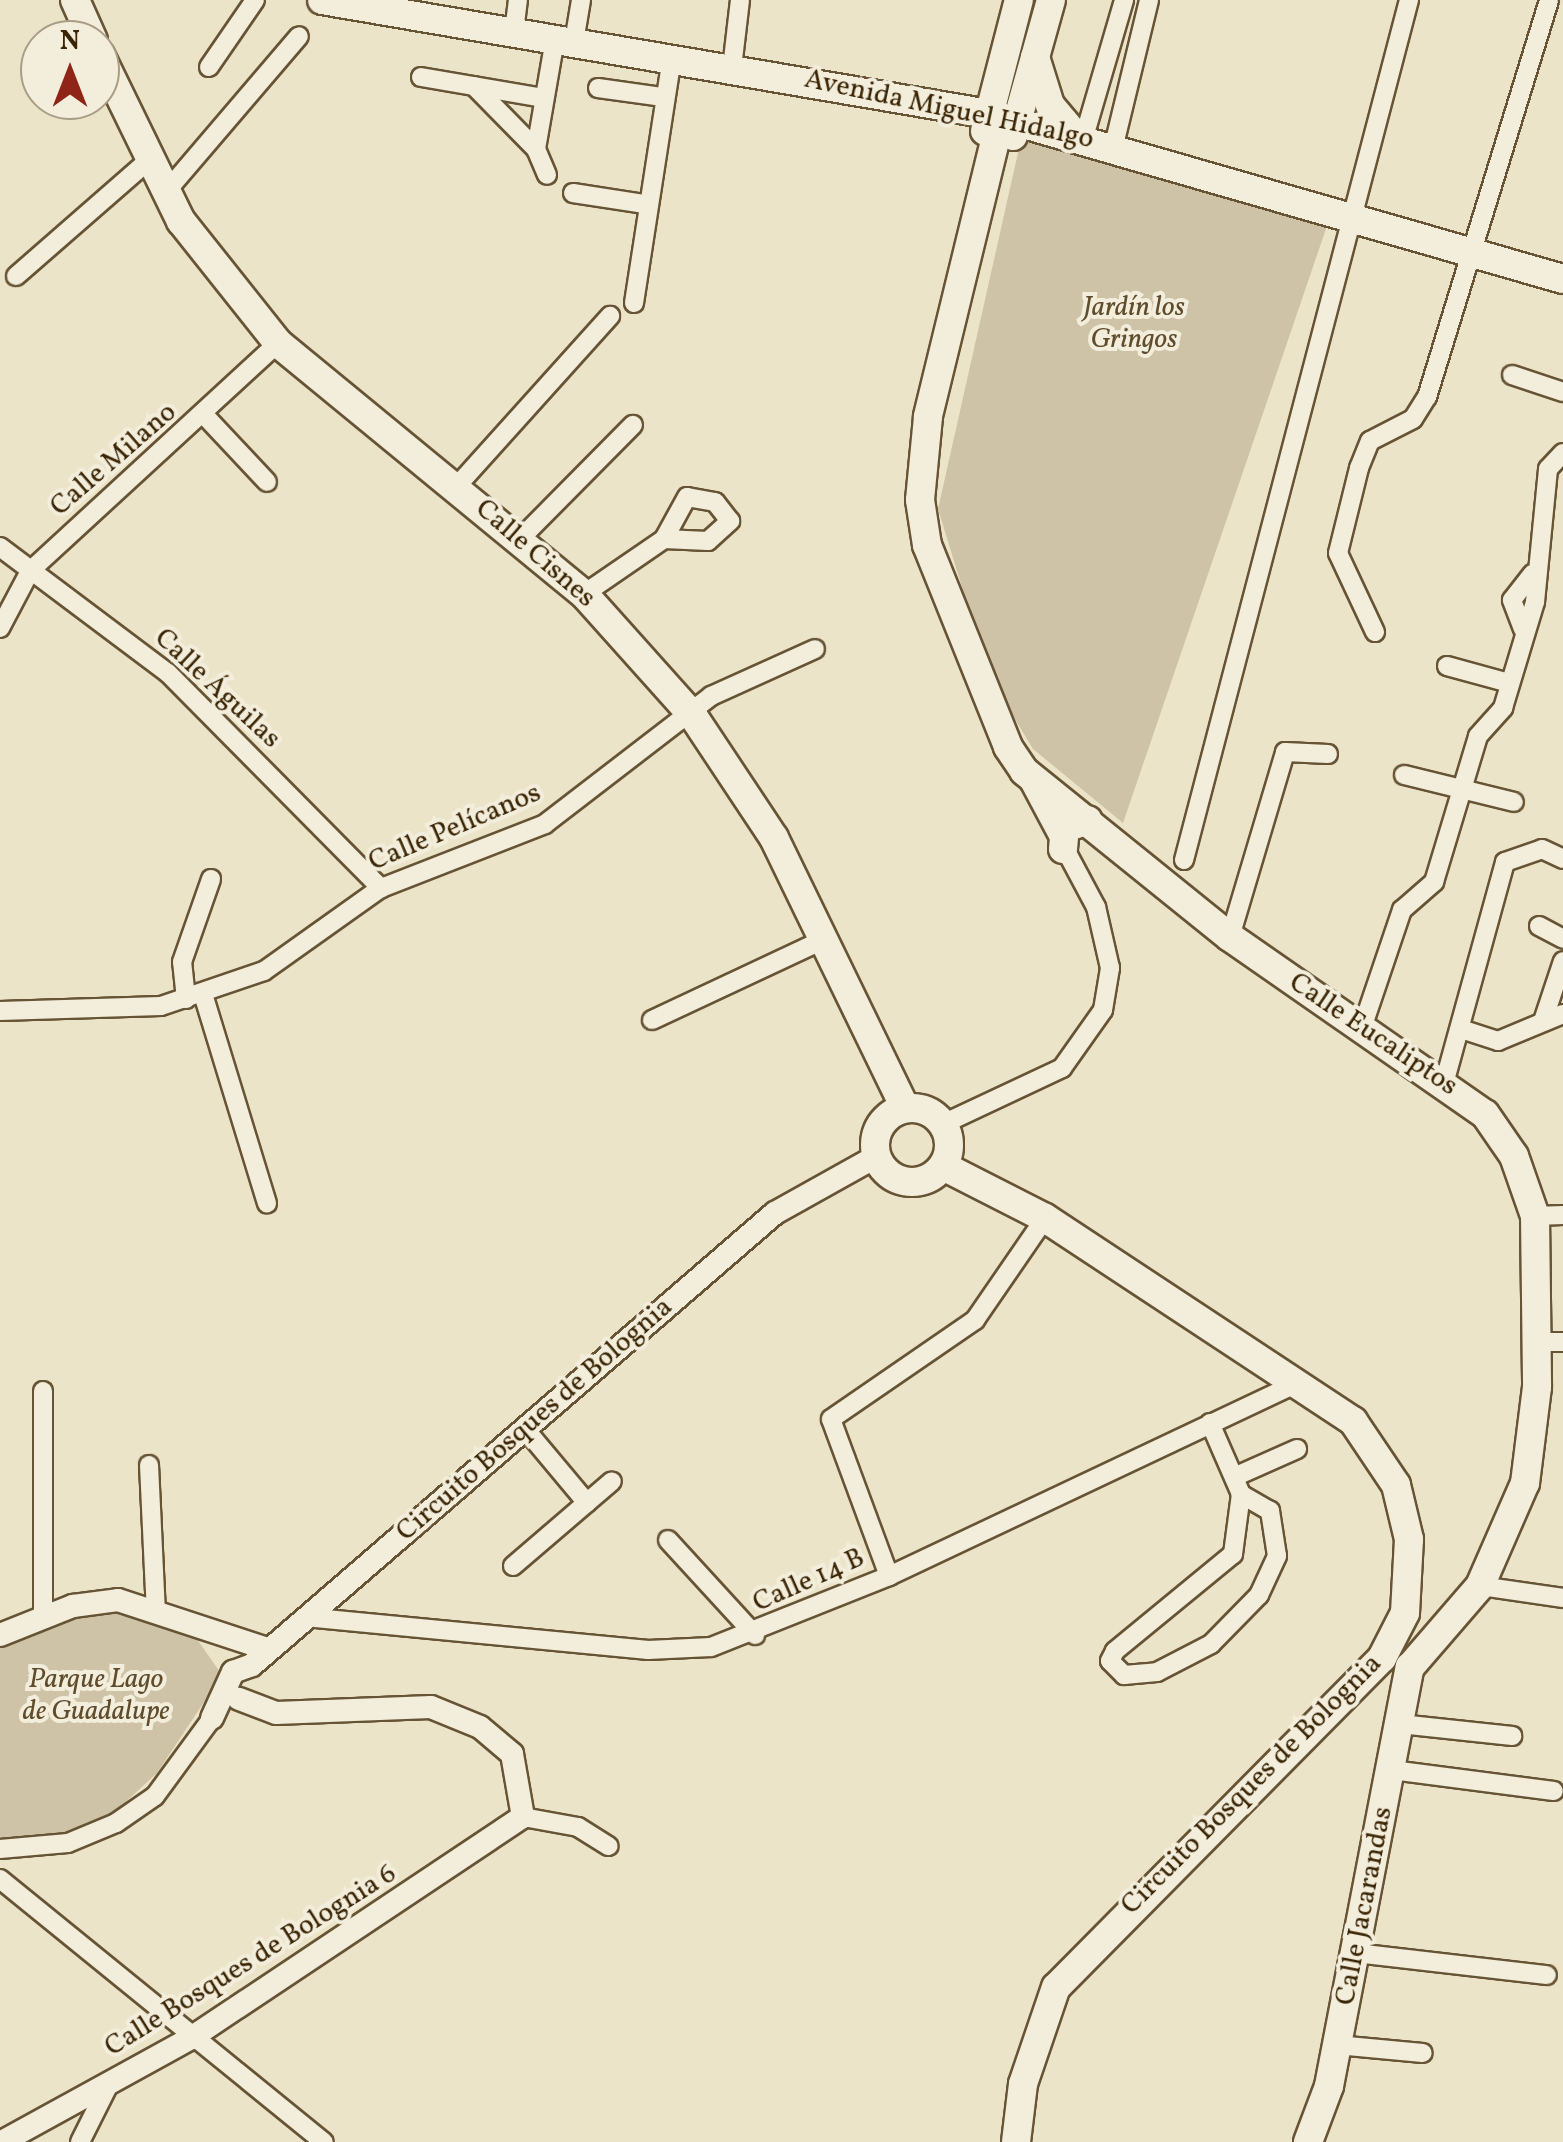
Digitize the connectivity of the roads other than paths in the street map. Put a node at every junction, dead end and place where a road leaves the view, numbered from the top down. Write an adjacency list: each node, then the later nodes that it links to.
1 (255, 0): 20 (street)
2 (518, 0): 13 (street)
3 (581, 0): 15 (street)
4 (740, 0): 21 (street)
5 (1019, 0): 29 (main road)
6 (1036, 0): 23 (main road)
7 (1051, 0): 18 (main road)
8 (1124, 0): 16 (street)
9 (1148, 0): 17 (street)
10 (1410, 0): 38 (street)
11 (1549, 0): 39 (street)
12 (350, 3): 13 (main road, Avenida Miguel Hidalgo)
13 (514, 32): 15 (main road, Avenida Miguel Hidalgo)
14 (299, 36): 36 (street)
15 (565, 41): 19 (main road, Avenida Miguel Hidalgo); 28 (street)
16 (1111, 43): 17 (street); 30 (street)
17 (1134, 50): 31 (street)
18 (1035, 51): 29 (main road); 30 (main road)
19 (672, 58): 21 (main road, Avenida Miguel Hidalgo); 26 (street)
20 (209, 67)
21 (732, 68): 29 (main road, Avenida Miguel Hidalgo)
22 (421, 76): 24 (street)
23 (1010, 84)
24 (474, 86): 28 (street); 32 (street)
25 (598, 88): 26 (street)
26 (663, 97): 37 (street)
27 (120, 98): 33 (main road, Calle Cisnes)
28 (544, 98): 32 (street)
29 (1001, 124): 30 (main road, Avenida Miguel Hidalgo); 65 (main road)
30 (1079, 135): 31 (main road, Avenida Miguel Hidalgo)
31 (1114, 145): 38 (main road, Avenida Miguel Hidalgo)
32 (536, 149): 34 (street)
33 (149, 160): 36 (main road, Calle Cisnes); 40 (street)
34 (547, 175)
35 (573, 192): 37 (street)
36 (166, 193): 44 (main road, Calle Cisnes)
37 (645, 204): 42 (street)
38 (1350, 213): 39 (main road, Avenida Miguel Hidalgo); 72 (street)
39 (1474, 251): 41 (main road, Avenida Miguel Hidalgo); 59 (street)
40 (16, 276)
41 (1563, 279)
42 (634, 303)
43 (610, 316): 51 (street)
44 (278, 343): 47 (street, Calle Milano); 51 (main road, Calle Cisnes)
45 (1512, 375): 46 (street)
46 (1563, 392)
47 (206, 417): 50 (street); 56 (street, Calle Milano)
48 (633, 425): 54 (street)
49 (1563, 453): 52 (street)
50 (266, 482)
51 (457, 486): 54 (main road, Calle Cisnes)
52 (1557, 488): 62 (street)
53 (664, 539): 57 (street)
54 (519, 540): 57 (main road, Calle Cisnes)
55 (0, 547): 56 (street, Calle Águilas)
56 (30, 571): 58 (street, Calle Milano); 74 (street, Calle Águilas)
57 (584, 594): 63 (main road, Calle Cisnes)
58 (0, 628)
59 (1375, 632)
60 (814, 649): 63 (street, Calle Pelícanos)
61 (1447, 666): 62 (street)
62 (1510, 683): 67 (street)
63 (693, 716): 74 (street, Calle Pelícanos); 78 (main road, Calle Cisnes)
64 (1328, 754): 76 (street)
65 (1024, 771): 69 (main road, Calle Eucaliptos); 70 (street)
66 (1404, 775): 67 (street)
67 (1462, 789): 68 (street); 85 (street)
68 (1514, 802)
69 (1088, 820): 70 (main road); 76 (main road, Calle Eucaliptos)
70 (1063, 849): 89 (street)
71 (1563, 859): 86 (street)
72 (1184, 860)
73 (211, 878): 80 (street)
74 (381, 888): 80 (street, Calle Pelícanos)
75 (1538, 926): 77 (street)
76 (1230, 937): 85 (main road, Calle Eucaliptos)
77 (1563, 939)
78 (823, 940): 83 (street); 88 (main road, Calle Cisnes)
79 (1563, 961): 84 (street)
80 (194, 996): 81 (street, Calle Pelícanos); 92 (street)
81 (0, 1011)
82 (1563, 1014): 84 (street)
83 (652, 1020)
84 (1544, 1021): 86 (street)
85 (1362, 1028): 87 (main road, Calle Eucaliptos)
86 (1460, 1029): 87 (street)
87 (1445, 1080): 94 (main road, Calle Eucaliptos)
88 (906, 1108): 89 (main road); 90 (main road)
89 (943, 1124): 91 (main road)
90 (876, 1156): 91 (main road); 100 (street, Circuito Bosques de Bolognia)
91 (943, 1166): 95 (main road, Circuito Bosques de Bolognia)
92 (267, 1202)
93 (1563, 1215): 94 (street)
94 (1534, 1216): 96 (main road, Calle Eucaliptos)
95 (1045, 1218): 97 (main road, Circuito Bosques de Bolognia); 108 (street)
96 (1550, 1342): 109 (main road, Calle Eucaliptos)
97 (1296, 1384): 99 (street, Calle 14 B); 117 (main road, Circuito Bosques de Bolognia)
98 (43, 1392): 112 (street)
99 (1210, 1423): 104 (street); 108 (street, Calle 14 B)
100 (526, 1430): 105 (street); 113 (street, Circuito Bosques de Bolognia)
101 (1297, 1450): 104 (street)
102 (148, 1465): 111 (street)
103 (612, 1481): 105 (street)
104 (1237, 1486): 104 (street)
105 (587, 1502): 107 (street)
106 (668, 1540): 115 (street)
107 (514, 1566)
108 (888, 1576): 115 (street, Calle 14 B)
109 (1480, 1586): 110 (street); 118 (main road, Calle Eucaliptos)
110 (1563, 1598)
111 (156, 1610): 112 (street); 116 (street)
112 (43, 1618): 114 (street)
113 (305, 1618): 115 (street, Calle 14 B); 116 (street, Circuito Bosques de Bolognia)
114 (0, 1634)
115 (755, 1635)
116 (259, 1657): 119 (street); 120 (street, Circuito Bosques de Bolognia)
117 (1382, 1658): 118 (main road); 138 (main road, Circuito Bosques de Bolognia)
118 (1410, 1667): 121 (main road, Calle Jacarandas)
119 (239, 1699): 120 (street, Circuito Bosques de Bolognia); 125 (street)
120 (212, 1718): 127 (street, Circuito Bosques de Bolognia)
121 (1400, 1724): 122 (street); 123 (main road, Calle Jacarandas)
122 (1512, 1736)
123 (1392, 1770): 124 (street); 129 (main road, Calle Jacarandas)
124 (1554, 1790)
125 (524, 1817): 126 (street); 131 (street, Calle Bosques de Bolognia 6)
126 (608, 1846)
127 (0, 1849)
128 (0, 1879): 131 (street)
129 (1356, 1953): 130 (street); 132 (main road, Calle Jacarandas)
130 (1546, 1975)
131 (191, 2038): 134 (street, Calle Bosques de Bolognia 6); 137 (street)
132 (1338, 2044): 133 (street); 139 (main road, Calle Jacarandas)
133 (1423, 2053)
134 (109, 2084): 135 (street, Calle Bosques de Bolognia 6); 136 (street)
135 (7, 2141)
136 (80, 2142)
137 (324, 2142)
138 (1016, 2142)
139 (1308, 2142)

